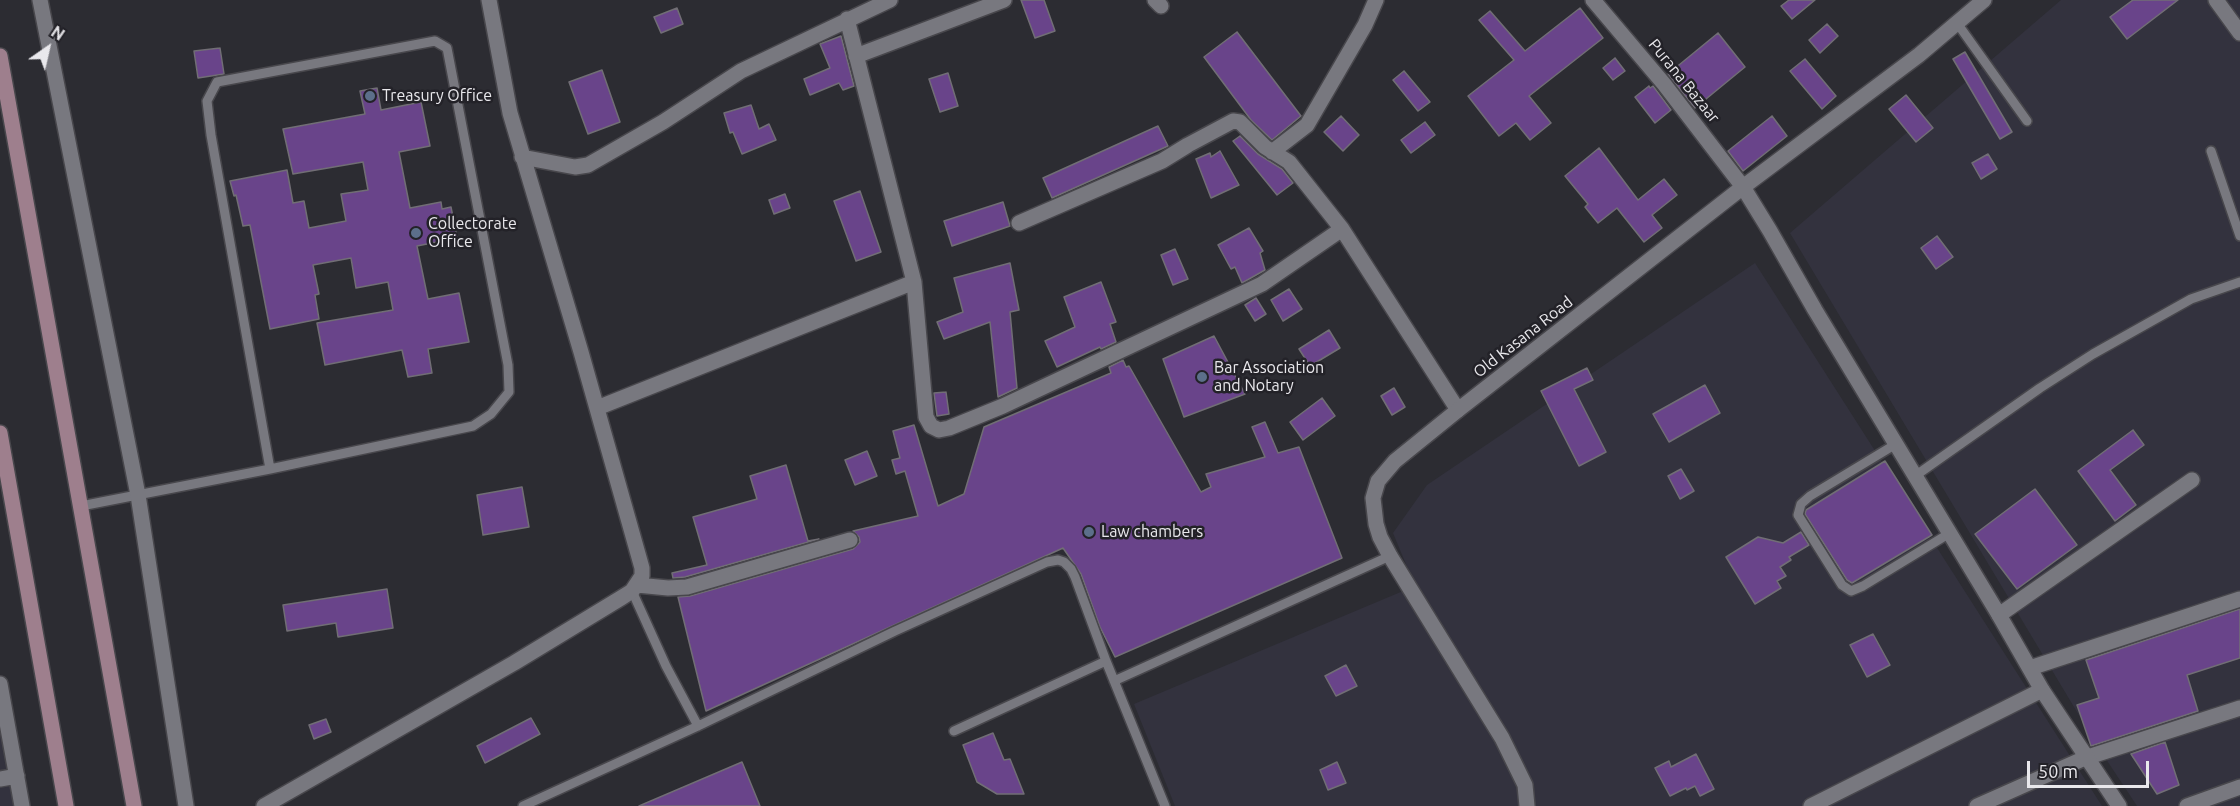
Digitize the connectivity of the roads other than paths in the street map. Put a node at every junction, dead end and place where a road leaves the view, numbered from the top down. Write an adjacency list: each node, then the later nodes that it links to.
1 (40, 0): 31 (street)
2 (489, 0): 17 (street)
3 (890, 0): 9 (street)
4 (1004, 0): 13 (street)
5 (1376, 0): 16 (street)
6 (1593, 0): 18 (street, Purana Bazaar)
7 (1984, 0): 10 (street, Old Kasana Road)
8 (2216, 0): 11 (street)
9 (847, 19): 13 (street); 17 (street)
10 (1957, 23): 14 (lane); 18 (street, Old Kasana Road)
11 (2240, 33)
12 (0, 56): 32 (main road)
13 (856, 56): 22 (street)
14 (2027, 121)
15 (2211, 151): 21 (lane)
16 (1272, 152): 19 (street); 20 (street)
17 (522, 157): 24 (street)
18 (1743, 187): 25 (street, Old Kasana Road); 27 (street, Purana Bazaar)
19 (1019, 223)
20 (1341, 229): 22 (street); 25 (street)
21 (2240, 236)
22 (914, 282): 24 (street)
23 (2240, 282): 29 (lane)
24 (597, 408): 36 (street)
25 (1458, 410): 35 (street, Old Kasana Road)
26 (0, 433): 53 (main road)
27 (1896, 444): 29 (street, Purana Bazaar); 33 (lane)
28 (270, 469): 28 (lane); 31 (lane)
29 (1916, 476): 33 (street, Purana Bazaar)
30 (2192, 480): 38 (street)
31 (138, 495): 32 (lane); 55 (street)
32 (81, 506): 54 (main road)
33 (1950, 533): 38 (street, Purana Bazaar)
34 (850, 540): 36 (street)
35 (1390, 556): 41 (lane); 59 (street, Old Kasana Road)
36 (634, 588): 45 (lane); 56 (street)
37 (2240, 599): 40 (street)
38 (1999, 615): 40 (street, Purana Bazaar)
39 (1106, 661): 41 (lane); 45 (lane); 46 (lane)
40 (2030, 668): 43 (street, Purana Bazaar)
41 (1114, 681): 58 (lane)
42 (0, 684): 48 (street)
43 (2043, 690): 47 (street, Purana Bazaar); 60 (street)
44 (2240, 708): 47 (street)
45 (698, 726): 57 (lane)
46 (954, 731)
47 (2085, 758): 51 (street, Purana Bazaar); 61 (street)
48 (17, 776): 49 (street); 52 (street)
49 (0, 779)
50 (2240, 787): 62 (street)
51 (2116, 805)
52 (22, 806)
53 (66, 806)
54 (134, 806)
55 (186, 806)
56 (264, 806)
57 (523, 806)
58 (1165, 806)
59 (1527, 806)
60 (1811, 806)
61 (1977, 806)
62 (2187, 806)

